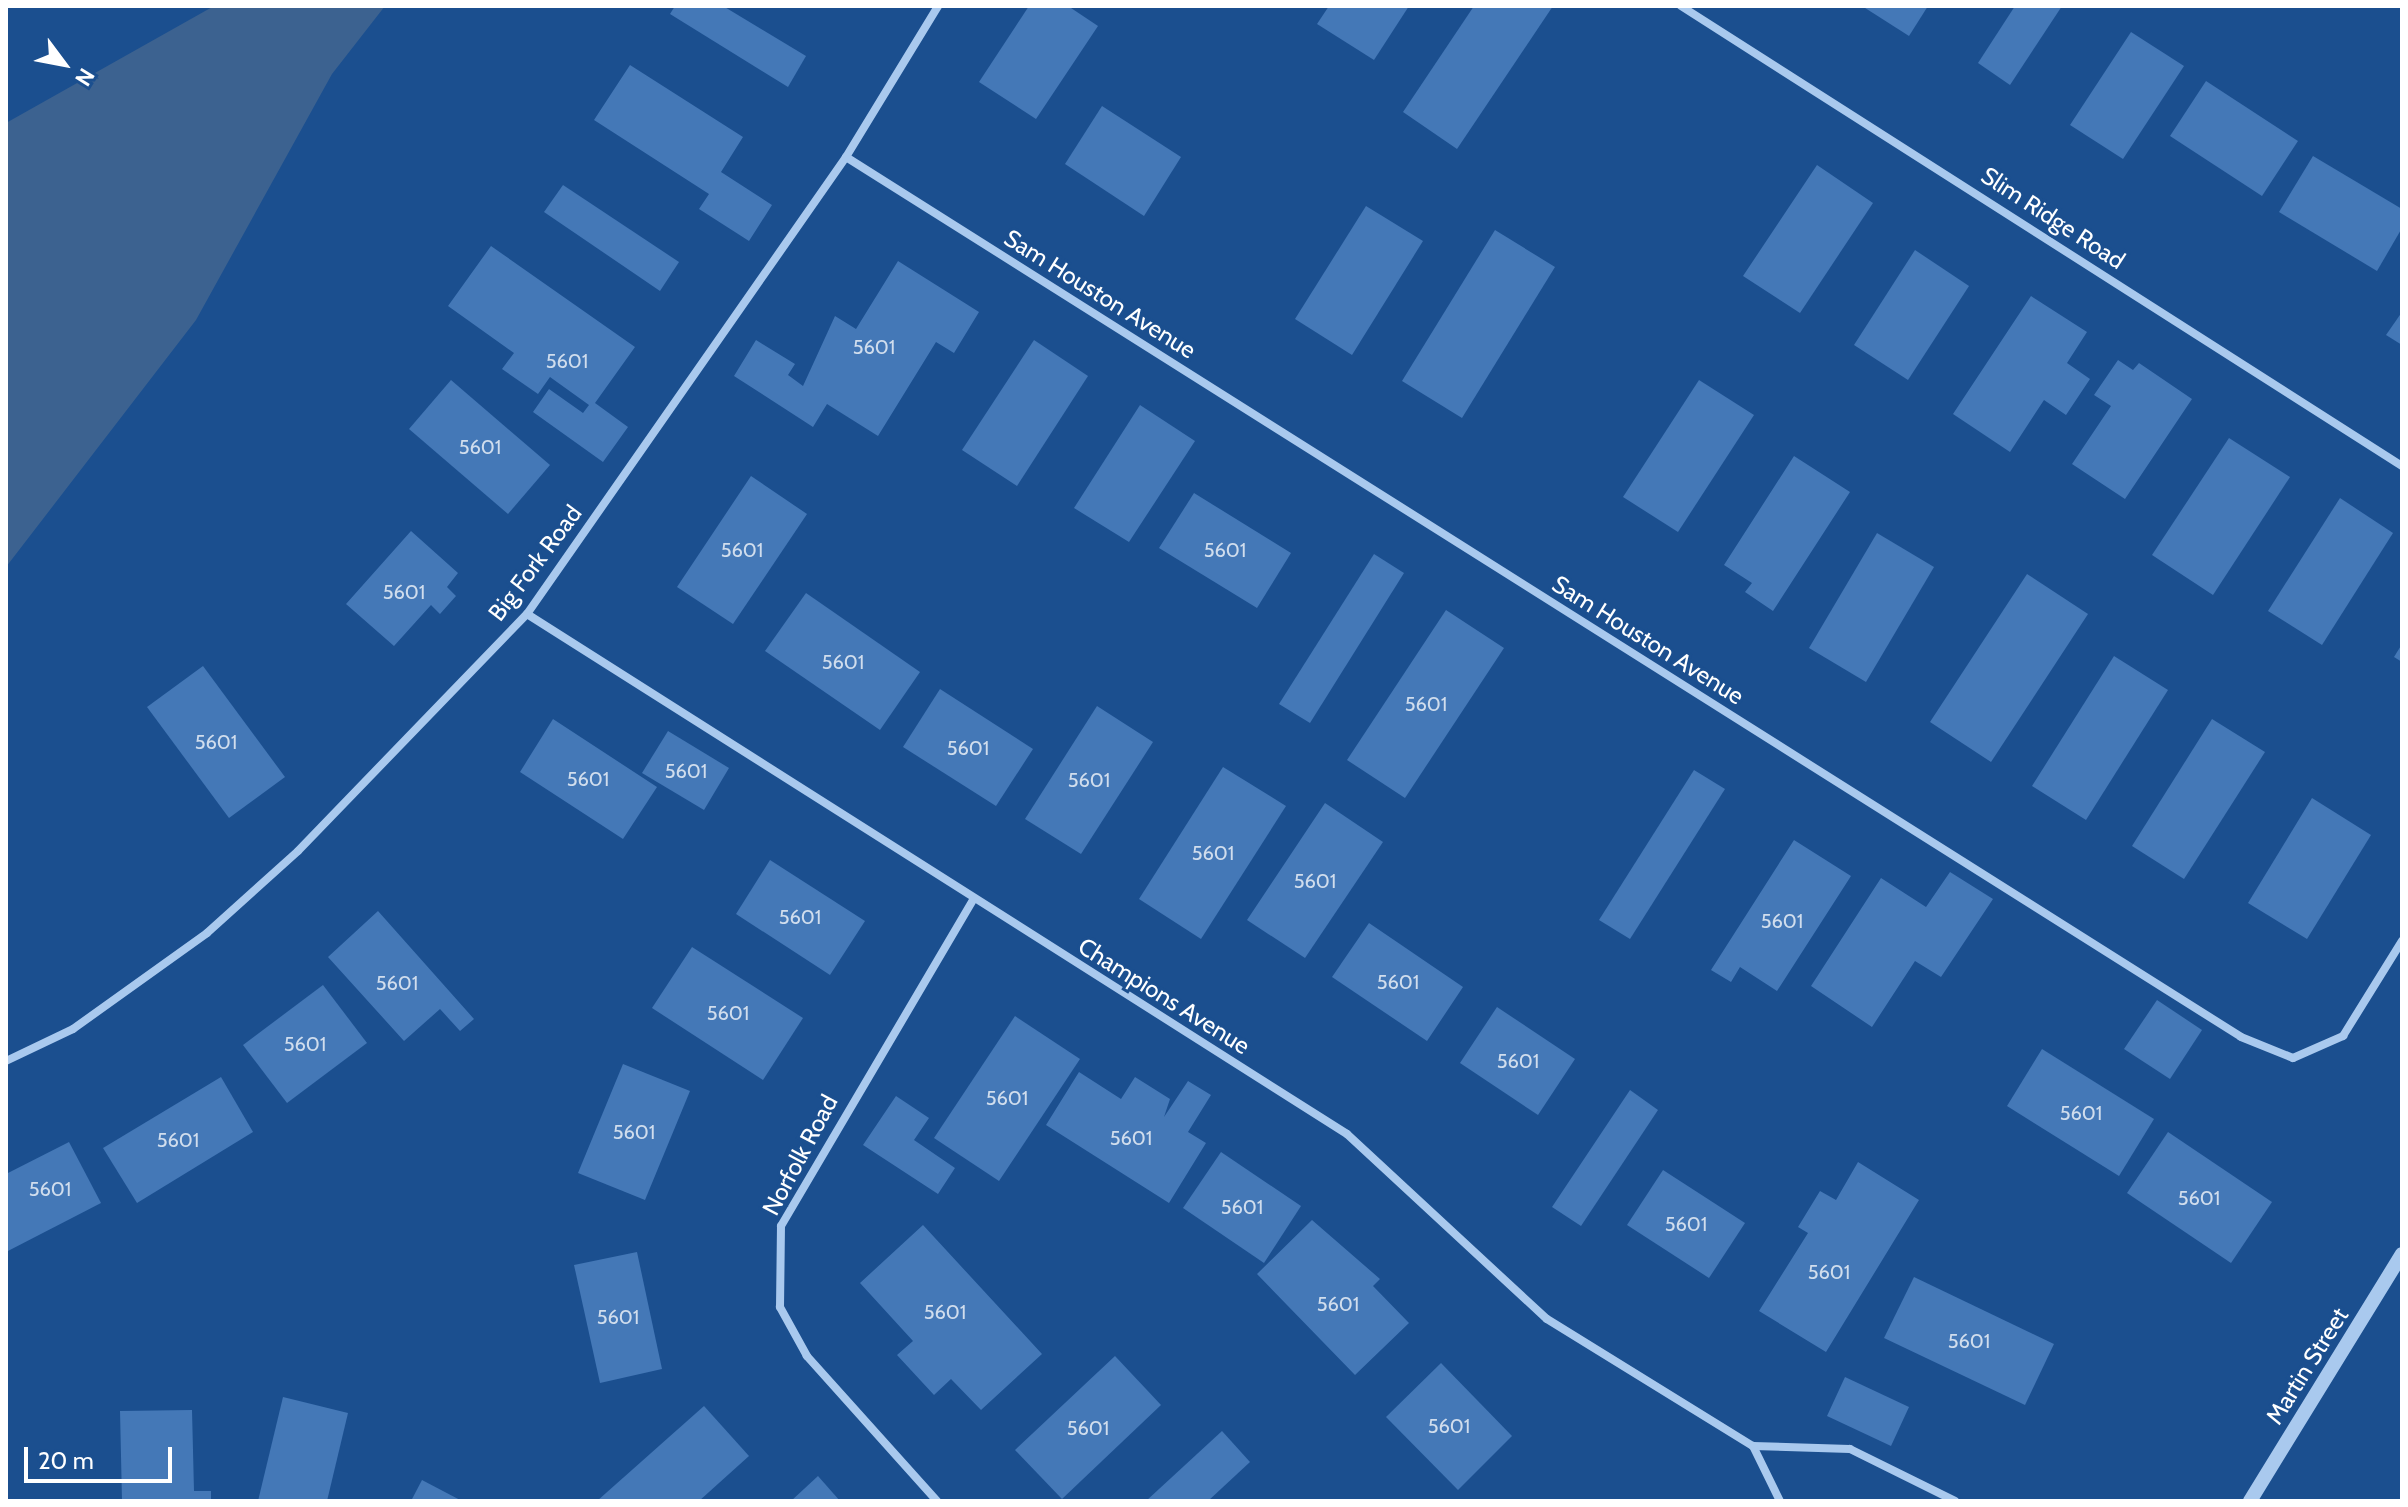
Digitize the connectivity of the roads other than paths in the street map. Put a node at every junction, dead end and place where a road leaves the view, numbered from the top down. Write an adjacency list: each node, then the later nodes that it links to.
1 (938, 6): 3 (street, Big Fork Road)
2 (1681, 6): 4 (street, Slim Ridge Road)
3 (846, 157): 5 (street, Big Fork Road); 7 (street, Sam Houston Avenue)
4 (2402, 466)
5 (527, 614): 6 (street, Champions Avenue); 8 (street, Big Fork Road)
6 (973, 900): 10 (street, Champions Avenue); 11 (street, Norfolk Road)
7 (2402, 941)
8 (6, 1061)
9 (2402, 1254): 14 (street, Martin Street)
10 (1753, 1446): 12 (street); 13 (street, Champions Avenue)
11 (937, 1501)
12 (1780, 1501)
13 (1955, 1501)
14 (2250, 1501)

